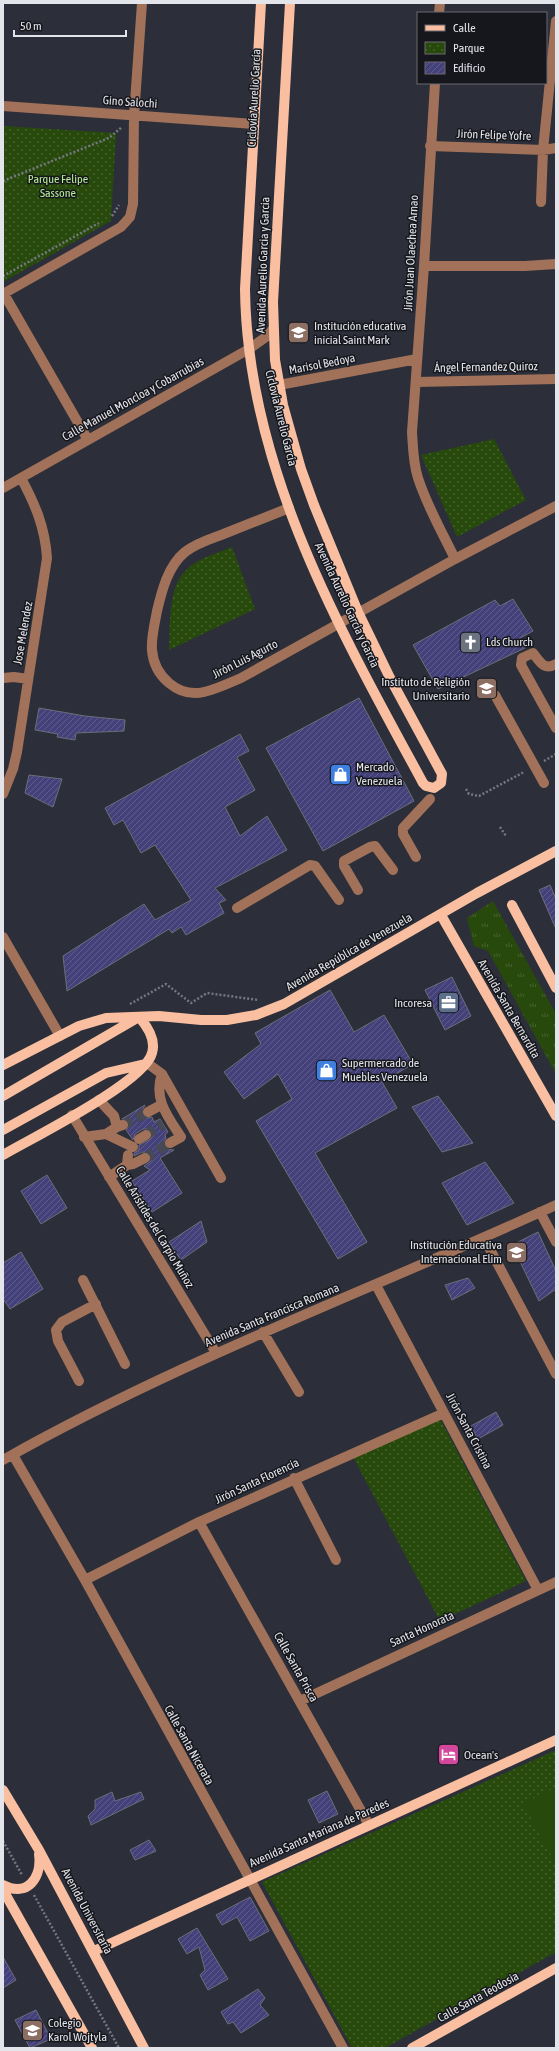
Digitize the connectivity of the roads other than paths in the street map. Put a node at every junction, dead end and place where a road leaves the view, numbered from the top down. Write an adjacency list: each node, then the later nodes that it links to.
1 (142, 3): 7 (street)
2 (261, 3): 8 (main road, Avenida Aurelio Garcia y Garcia)
3 (290, 3): 16 (main road, Avenida Aurelio Garcia y Garcia)
4 (556, 21): 11 (street)
5 (435, 84): 9 (street, Jirón Juan Olaechea Arnao)
6 (3, 106): 7 (street, Gino Salochi)
7 (134, 116): 8 (street, Gino Salochi); 15 (street)
8 (254, 124): 17 (main road, Avenida Aurelio Garcia y Garcia)
9 (430, 146): 11 (street, Jirón Felipe Yofre); 14 (street, Jirón Juan Olaechea Arnao)
10 (556, 148): 11 (street, Jirón Felipe Yofre)
11 (543, 150): 12 (street)
12 (541, 202)
13 (556, 264): 14 (street)
14 (424, 266): 18 (street, Jirón Juan Olaechea Arnao)
15 (4, 294): 22 (street)
16 (273, 330): 17 (street, Calle Manuel Moncloa y Cobarrubias); 21 (main road, Avenida Aurelio Garcia y Garcia)
17 (249, 349): 22 (street, Calle Manuel Moncloa y Cobarrubias); 26 (main road, Avenida Aurelio Garcia y Garcia)
18 (418, 359): 20 (street, Jirón Juan Olaechea Arnao); 21 (street, Marisol Bedoya)
19 (556, 379): 20 (street, Ángel Fernandez Quiroz)
20 (416, 382): 27 (street, Jirón Juan Olaechea Arnao)
21 (279, 385): 28 (main road, Avenida Aurelio Garcia y Garcia)
22 (88, 440): 23 (street, Calle Manuel Moncloa y Cobarrubias)
23 (21, 478): 24 (street, Calle Manuel Moncloa y Cobarrubias); 32 (street, Jose Melendez)
24 (3, 488)
25 (556, 506): 27 (street, Jirón Luis Agurto)
26 (289, 508): 29 (main road, Avenida Aurelio Garcia y Garcia); 29 (street, Jirón Luis Agurto)
27 (455, 559): 28 (street, Jirón Luis Agurto)
28 (358, 612): 29 (street, Jirón Luis Agurto); 29 (main road, Avenida Aurelio Garcia y Garcia)
29 (339, 623)
30 (554, 668): 34 (street)
31 (3, 678): 32 (street)
32 (28, 679): 36 (street, Jose Melendez)
33 (495, 695): 35 (street)
34 (556, 728)
35 (544, 783)
36 (3, 794)
37 (430, 799): 39 (street)
38 (556, 851): 45 (main road, Avenida República de Venezuela)
39 (416, 857)
40 (393, 870): 41 (street)
41 (358, 890)
42 (339, 900): 44 (street)
43 (512, 905): 47 (main road)
44 (237, 908)
45 (441, 915): 48 (main road, Avenida República de Venezuela); 58 (main road, Avenida Santa Bernardita)
46 (3, 937): 49 (street)
47 (556, 988)
48 (139, 1017): 49 (main road, Avenida República de Venezuela); 50 (main road); 53 (main road, Avenida República de Venezuela)
49 (60, 1036): 51 (main road, Avenida República de Venezuela)
50 (147, 1064): 52 (street); 54 (main road); 59 (main road)
51 (3, 1065)
52 (162, 1074): 55 (street); 67 (street)
53 (3, 1096)
54 (99, 1100): 57 (main road); 60 (street)
55 (161, 1105): 56 (street); 62 (street)
56 (148, 1112)
57 (72, 1115): 61 (street, Calle Arístides del Carpio Muñoz); 64 (main road)
58 (556, 1116)
59 (3, 1130)
60 (106, 1134): 61 (street); 63 (street)
61 (84, 1137): 66 (street, Calle Arístides del Carpio Muñoz)
62 (170, 1143)
63 (134, 1148): 65 (street); 66 (street)
64 (3, 1155)
65 (144, 1158)
66 (109, 1177): 76 (street, Calle Arístides del Carpio Muñoz)
67 (221, 1178)
68 (556, 1205): 69 (street, Avenida Santa Francisca Romana)
69 (540, 1212): 70 (street, Avenida Santa Francisca Romana); 71 (street)
70 (484, 1238): 73 (street, Avenida Santa Francisca Romana); 78 (street)
71 (556, 1242)
72 (83, 1280): 74 (street)
73 (376, 1285): 75 (street, Avenida Santa Francisca Romana); 81 (street, Jirón Santa Cristina)
74 (96, 1304): 77 (street); 79 (street)
75 (263, 1332): 76 (street, Avenida Santa Francisca Romana); 80 (street)
76 (216, 1353): 82 (street, Avenida Santa Francisca Romana)
77 (125, 1364)
78 (556, 1374)
79 (79, 1381)
80 (299, 1392)
81 (444, 1413): 84 (street, Jirón Santa Florencia); 89 (street, Jirón Santa Cristina)
82 (13, 1454): 83 (street, Avenida Santa Francisca Romana); 87 (street, Calle Santa Nicerata)
83 (3, 1460)
84 (294, 1478): 85 (street, Jirón Santa Florencia); 86 (street)
85 (199, 1522): 87 (street, Jirón Santa Florencia); 90 (street, Calle Santa Prisca)
86 (336, 1560)
87 (85, 1580): 95 (street, Calle Santa Nicerata)
88 (556, 1582): 89 (street, Santa Honorata)
89 (538, 1590): 90 (street, Santa Honorata)
90 (300, 1701): 93 (street, Calle Santa Prisca)
91 (556, 1740): 93 (main road, Avenida Santa Mariana de Paredes)
92 (3, 1790): 94 (main road, Avenida Universitaria)
93 (370, 1825): 95 (main road, Avenida Santa Mariana de Paredes)
94 (39, 1850): 96 (main road); 98 (main road, Avenida Universitaria)
95 (248, 1880): 98 (main road, Avenida Santa Mariana de Paredes); 102 (street, Calle Santa Nicerata)
96 (3, 1885)
97 (3, 1890): 100 (main road)
98 (94, 1951): 101 (main road, Avenida Universitaria)
99 (556, 1968): 103 (main road, Calle Santa Teodosia)
100 (92, 2048)
101 (144, 2048)
102 (342, 2048)
103 (412, 2048)

